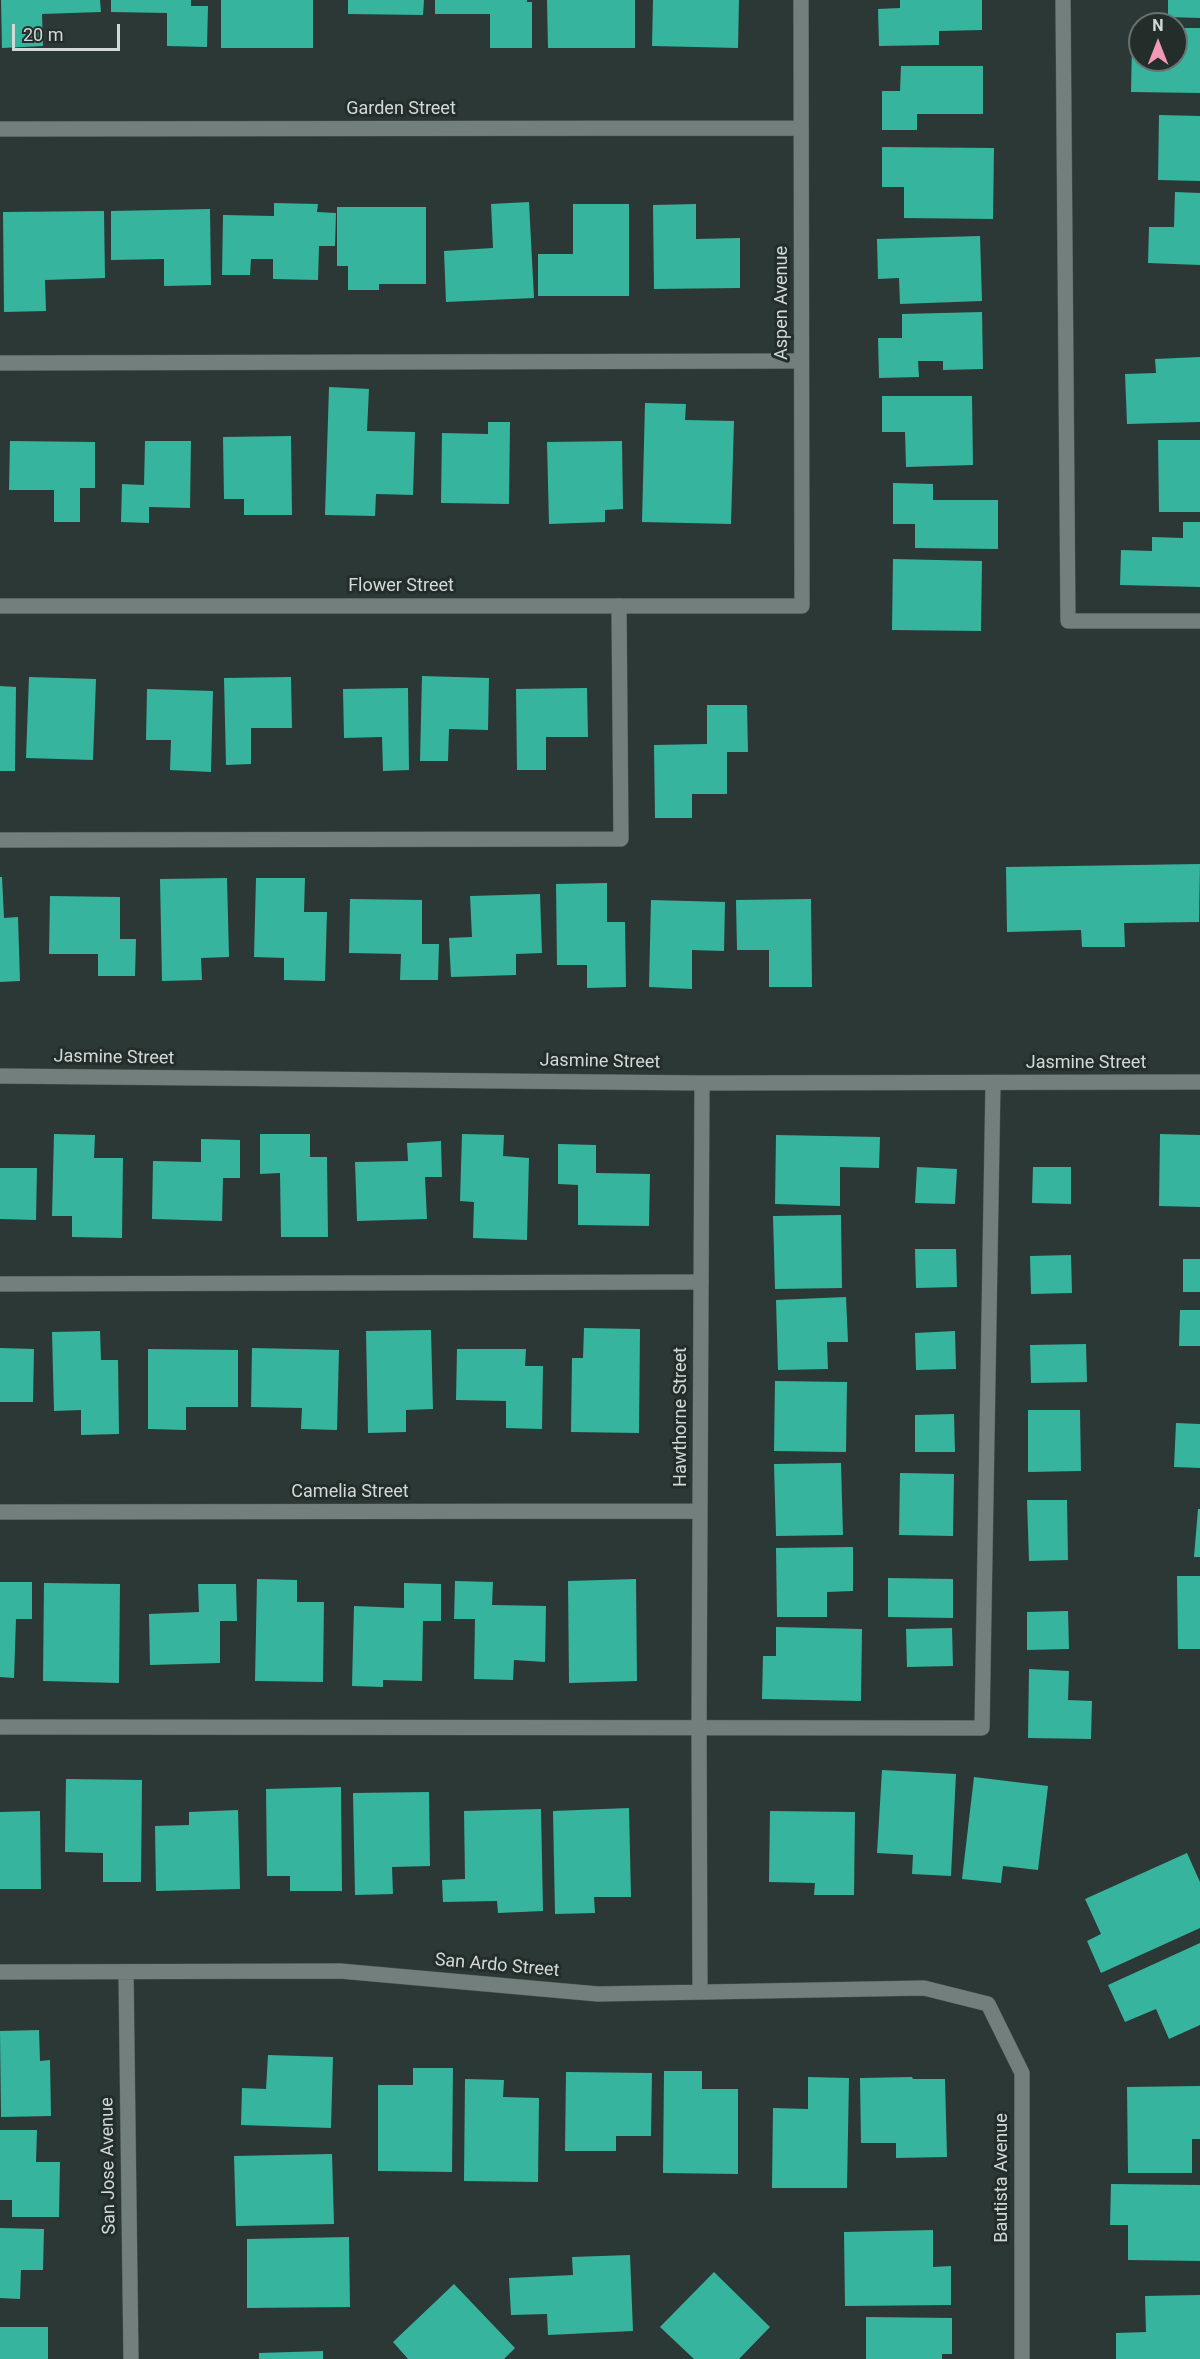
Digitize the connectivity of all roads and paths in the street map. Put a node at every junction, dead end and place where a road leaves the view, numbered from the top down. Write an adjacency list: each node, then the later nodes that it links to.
1 (801, 0): 3 (street, Aspen Avenue)
2 (1063, 0): 10 (street)
3 (801, 128): 4 (street, Garden Street); 5 (street, Aspen Avenue)
4 (0, 129)
5 (801, 361): 6 (street); 9 (street, Aspen Avenue)
6 (0, 363)
7 (0, 606): 8 (street, Flower Street)
8 (619, 606): 9 (street, Flower Street); 11 (street)
9 (802, 606)
10 (1200, 621)
11 (0, 840)
12 (0, 1076): 14 (street, Jasmine Street)
13 (1200, 1082): 15 (street, Jasmine Street)
14 (702, 1083): 15 (street, Jasmine Street); 16 (street, Hawthorne Street)
15 (993, 1083): 20 (street)
16 (701, 1282): 17 (street); 18 (street, Hawthorne Street)
17 (0, 1284)
18 (700, 1510): 19 (street, Camelia Street); 20 (street, Hawthorne Street)
19 (0, 1512)
20 (699, 1726): 21 (street); 24 (street, Hawthorne Street)
21 (0, 1727)
22 (0, 1972): 23 (street, San Ardo Street)
23 (126, 1972): 24 (street, San Ardo Street); 26 (street, San Jose Avenue)
24 (700, 1992): 25 (street, San Ardo Street)
25 (988, 2004): 27 (street, Bautista Avenue)
26 (131, 2359)
27 (1022, 2359)

